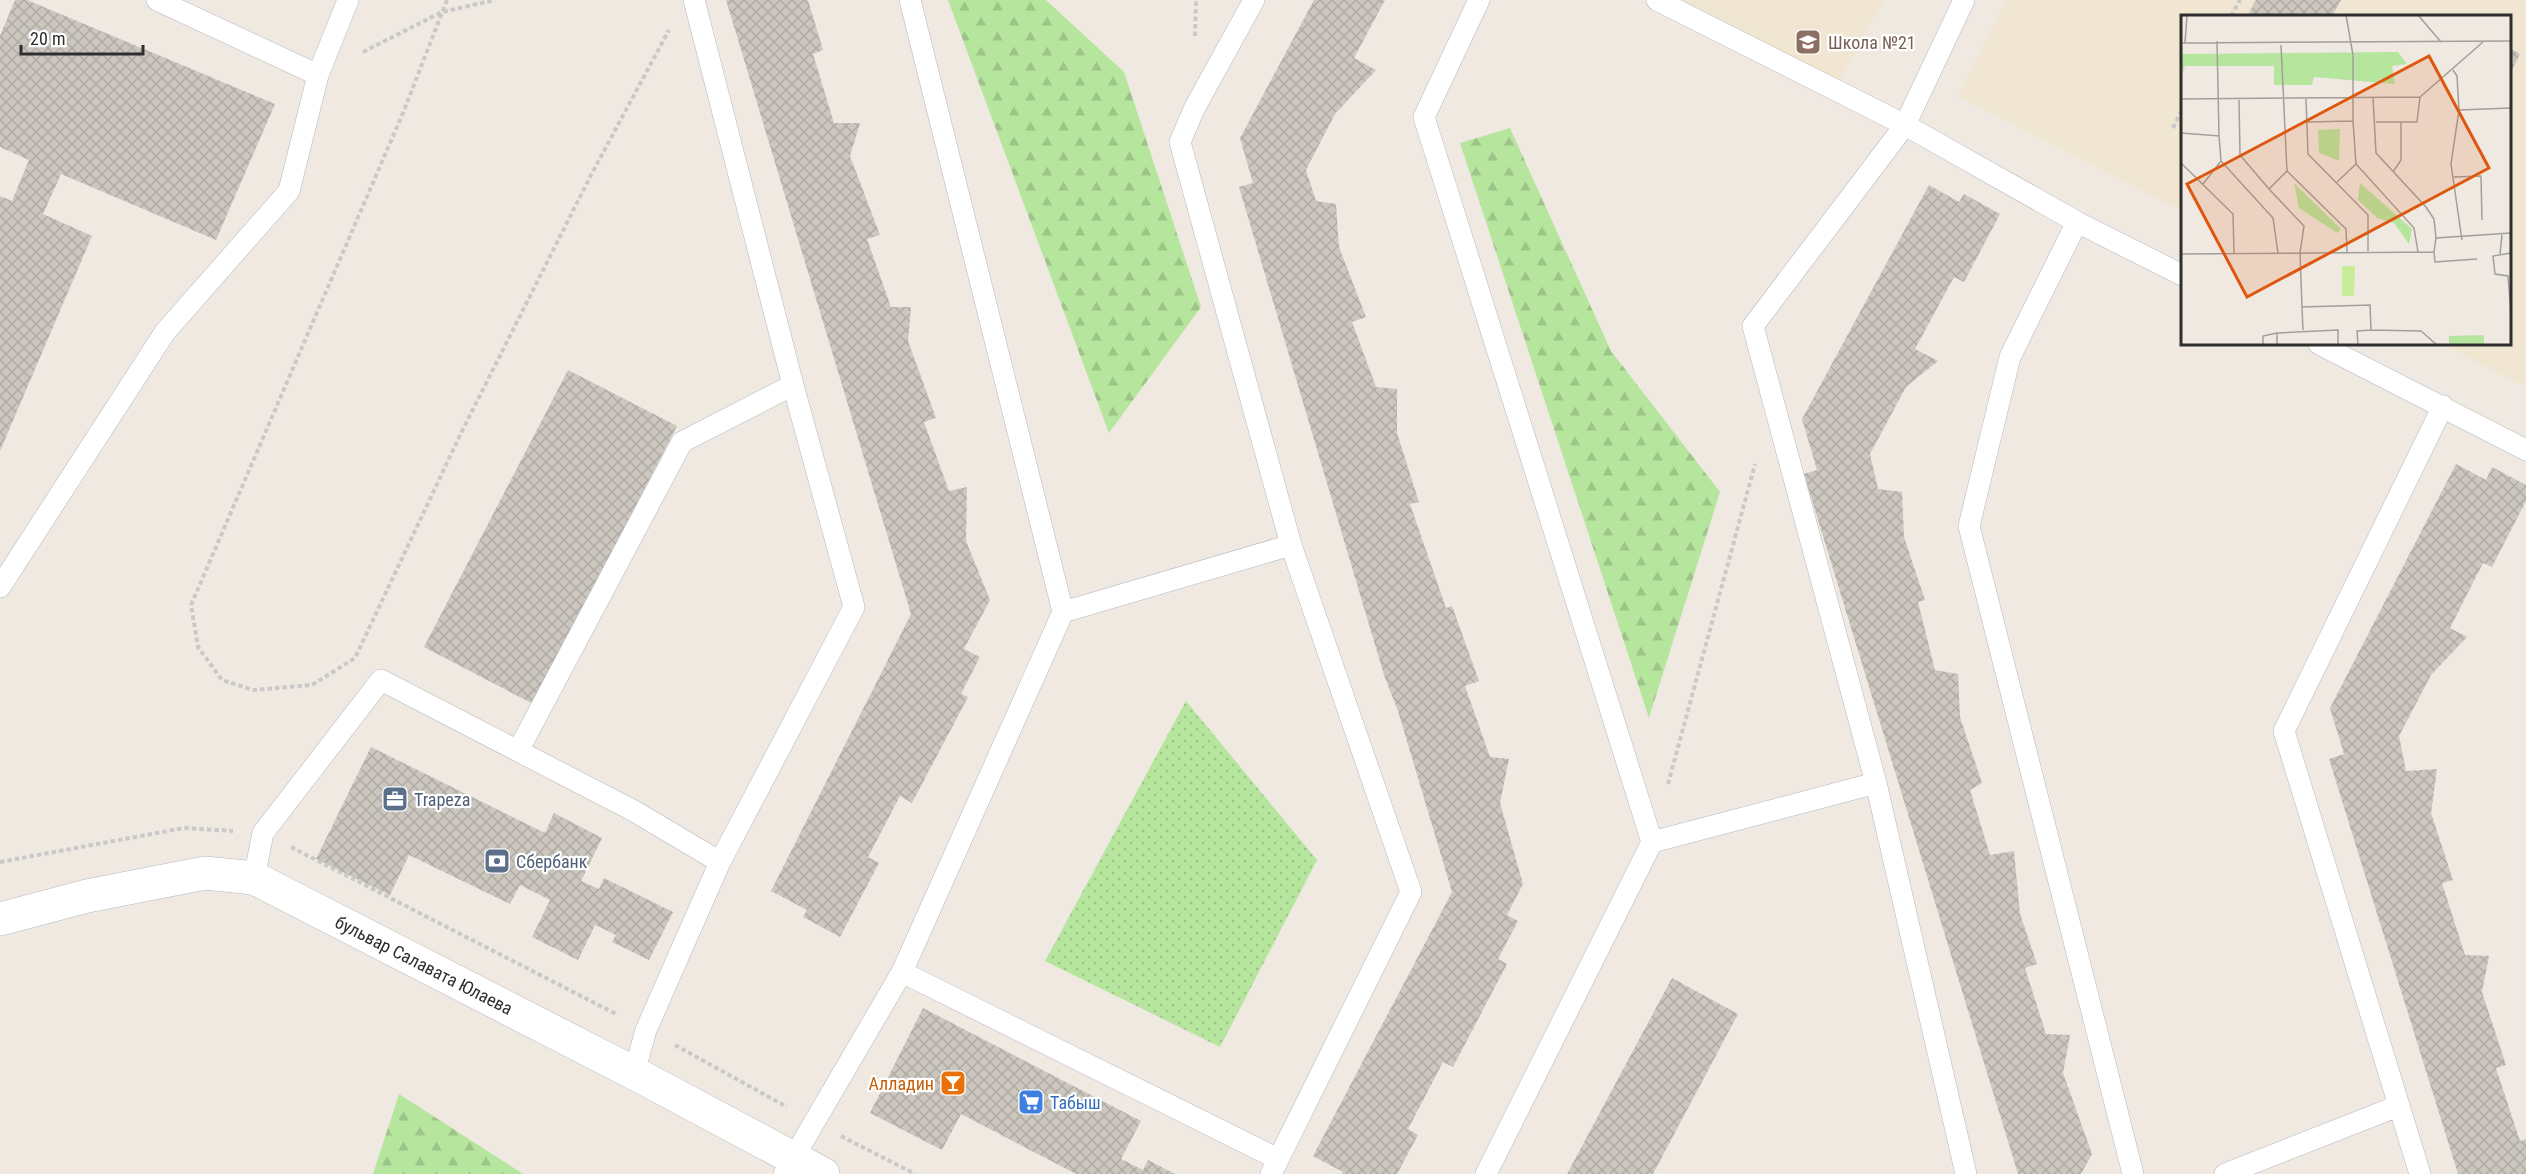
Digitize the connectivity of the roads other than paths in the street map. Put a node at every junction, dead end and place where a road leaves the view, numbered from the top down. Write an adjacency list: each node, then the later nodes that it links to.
1 (157, 0): 9 (lane)
2 (348, 0): 9 (lane)
3 (694, 0): 14 (lane)
4 (910, 0): 19 (lane)
5 (1254, 0): 17 (lane)
6 (1479, 0): 22 (lane)
7 (1657, 0): 10 (lane)
8 (1964, 0): 10 (lane)
9 (318, 75): 18 (lane)
10 (1905, 125): 11 (lane); 21 (lane)
11 (2078, 222): 12 (lane); 34 (lane)
12 (2181, 274)
13 (2321, 345): 15 (lane)
14 (793, 385): 20 (lane); 23 (lane)
15 (2443, 406): 16 (lane); 28 (lane)
16 (2526, 450)
17 (1291, 545): 19 (lane); 30 (lane)
18 (0, 587)
19 (1063, 612): 26 (lane)
20 (519, 749): 23 (lane); 24 (lane)
21 (1876, 783): 22 (lane); 33 (lane)
22 (1652, 842): 32 (lane)
23 (720, 862): 27 (lane)
24 (254, 878): 25 (street, бульвар Салавата Юлаева); 27 (street, бульвар Салавата Юлаева)
25 (0, 919)
26 (902, 972): 29 (lane); 30 (lane)
27 (633, 1073): 29 (street, бульвар Салавата Юлаева)
28 (2398, 1106): 35 (lane); 36 (lane)
29 (788, 1166): 31 (street, бульвар Салавата Юлаева)
30 (1274, 1167)
31 (823, 1174)
32 (1486, 1174)
33 (1966, 1174)
34 (2133, 1174)
35 (2225, 1174)
36 (2420, 1174)

